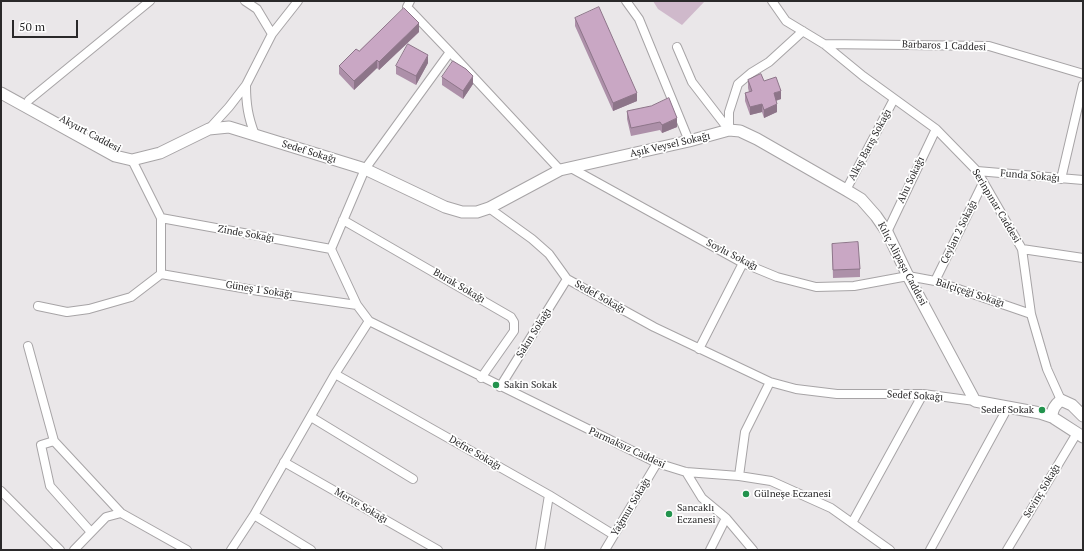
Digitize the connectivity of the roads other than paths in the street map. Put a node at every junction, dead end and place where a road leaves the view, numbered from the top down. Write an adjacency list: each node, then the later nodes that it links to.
1 (150, 1): 18 (street)
2 (245, 1): 8 (street)
3 (298, 1): 8 (street)
4 (410, 1): 11 (street, Soylu Sokağı)
5 (626, 1): 23 (street)
6 (772, 1): 7 (street, Serinpınar Caddesi)
7 (803, 31): 9 (street, Serinpınar Caddesi); 21 (street)
8 (272, 34): 14 (street)
9 (824, 44): 12 (street, Barbaros 1 Caddesi); 17 (street, Serinpınar Caddesi)
10 (677, 48): 21 (street)
11 (450, 52): 25 (street); 26 (street, Soylu Sokağı)
12 (1083, 74)
13 (1, 85): 18 (street, Akyurt Caddesi)
14 (246, 85): 19 (street); 22 (street)
15 (1083, 85): 28 (street)
16 (1, 93): 18 (street, Akyurt Caddesi)
17 (894, 99): 20 (street, Serinpınar Caddesi); 31 (street, Alkış Barış Sokağı)
18 (27, 103): 24 (street, Akyurt Caddesi)
19 (209, 129): 22 (street, Sedef Sokağı); 24 (street, Sedef Sokağı)
20 (936, 129): 27 (street, Serinpınar Caddesi); 35 (street, Ahu Sokağı)
21 (729, 130): 23 (street, Aşık Veysel Sokağı); 31 (street, Kılıç Alipaşa Caddesi)
22 (255, 135): 25 (street, Sedef Sokağı)
23 (689, 141): 26 (street, Aşık Veysel Sokağı)
24 (132, 160): 33 (street)
25 (365, 169): 32 (street, Sedef Sokağı); 34 (street)
26 (565, 169): 32 (street, Aşık Veysel Sokağı); 39 (street, Soylu Sokağı)
27 (977, 171): 28 (street, Funda Sokağı); 30 (street, Serinpınar Caddesi)
28 (1061, 179): 29 (street, Funda Sokağı)
29 (1083, 180)
30 (983, 183): 37 (street, Serinpınar Caddesi); 43 (street, Ceylan 2 Sokağı)
31 (846, 190): 35 (street, Kılıç Alipaşa Caddesi)
32 (489, 208): 42 (street, Sedef Sokağı)
33 (161, 218): 36 (street, Zinde Sokağı); 40 (street)
34 (343, 220): 36 (street); 51 (street, Burak Sokağı)
35 (887, 232): 41 (street, Kılıç Alipaşa Caddesi)
36 (331, 249): 44 (street)
37 (1022, 249): 38 (street); 46 (street, Serinpınar Caddesi)
38 (1083, 258)
39 (743, 263): 41 (street, Soylu Sokağı); 49 (street)
40 (161, 274): 44 (street, Güneş 1 Sokağı); 45 (street)
41 (908, 276): 43 (street, Balçiçeği Sokağı); 56 (street, Kılıç Alipaşa Caddesi)
42 (567, 278): 49 (street, Sedef Sokağı); 53 (street, Sakın Sokağı)
43 (935, 281): 46 (street, Balçiçeği Sokağı)
44 (357, 305): 47 (street)
45 (38, 306)
46 (1031, 314): 55 (street, Serinpınar Caddesi)
47 (369, 321): 50 (street); 51 (street, Parmaksız Caddesi)
48 (28, 346): 63 (street)
49 (699, 349): 52 (street, Sedef Sokağı)
50 (335, 374): 59 (street); 70 (street, Defne Sokağı)
51 (481, 378): 53 (street, Parmaksız Caddesi)
52 (770, 382): 54 (street, Sedef Sokağı); 67 (street)
53 (500, 387): 65 (street, Parmaksız Caddesi)
54 (923, 394): 56 (street, Sedef Sokağı); 74 (street)
55 (1061, 400): 58 (street); 60 (street)
56 (975, 401): 57 (street, Sedef Sokağı)
57 (1008, 407): 60 (street, Sedef Sokağı); 88 (street)
58 (1080, 413): 61 (street)
59 (311, 417): 64 (street); 68 (street)
60 (1052, 417): 61 (street)
61 (1067, 426): 62 (street)
62 (1080, 435): 89 (street, Sevinç Sokağı)
63 (54, 441): 71 (street); 75 (street)
64 (284, 462): 72 (street); 82 (street, Merve Sokağı)
65 (657, 463): 66 (street, Parmaksız Caddesi); 76 (street, Yağmur Sokağı)
66 (686, 472): 67 (street, Parmaksız Caddesi); 73 (street)
67 (739, 476): 74 (street, Parmaksız Caddesi)
68 (413, 478)
69 (1, 491): 77 (street)
70 (549, 495): 76 (street, Defne Sokağı); 83 (street)
71 (124, 514): 75 (street); 79 (street)
72 (254, 515): 80 (street); 81 (street)
73 (726, 518): 85 (street); 86 (street)
74 (852, 523): 87 (street, Parmaksız Caddesi)
75 (91, 532): 78 (street)
76 (614, 535): 84 (street, Yağmur Sokağı)
77 (60, 550)
78 (74, 550)
79 (186, 550)
80 (231, 550)
81 (310, 550)
82 (438, 550)
83 (540, 550)
84 (605, 550)
85 (710, 550)
86 (753, 550)
87 (890, 550)
88 (930, 550)
89 (1006, 550)

